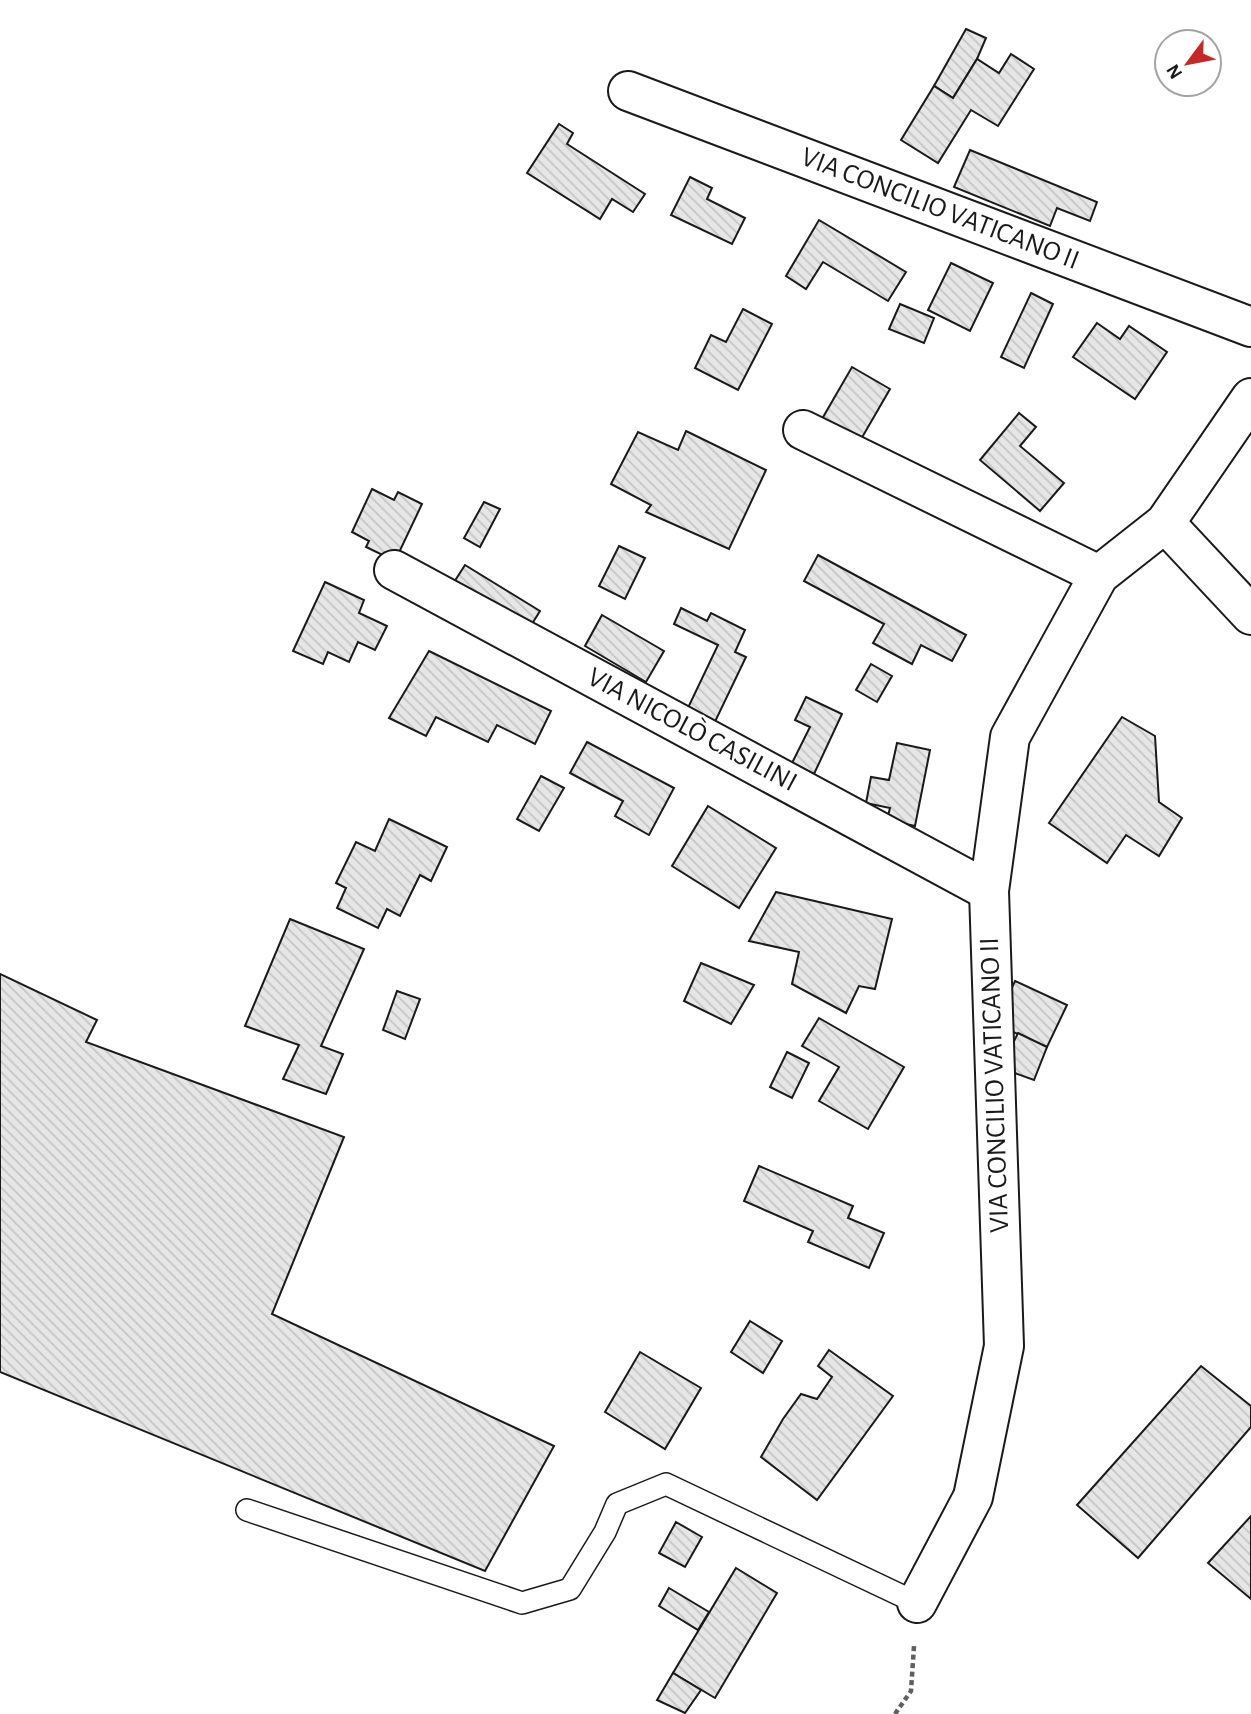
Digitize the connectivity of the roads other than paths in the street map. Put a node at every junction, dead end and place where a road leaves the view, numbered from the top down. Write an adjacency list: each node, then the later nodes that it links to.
1 (628, 91): 2 (street, VIA CONCILIO VATICANO II)
2 (1251, 327)
3 (1251, 398): 5 (street, VIA CONCILIO VATICANO II)
4 (803, 429): 7 (street)
5 (1165, 523): 7 (street, VIA CONCILIO VATICANO II); 8 (street)
6 (394, 570): 9 (street, VIA NICOLÒ CASILINI)
7 (1099, 575): 9 (street, VIA CONCILIO VATICANO II)
8 (1251, 615)
9 (989, 891): 11 (street, VIA CONCILIO VATICANO II)
10 (247, 1510): 11 (lane)
11 (917, 1603)

